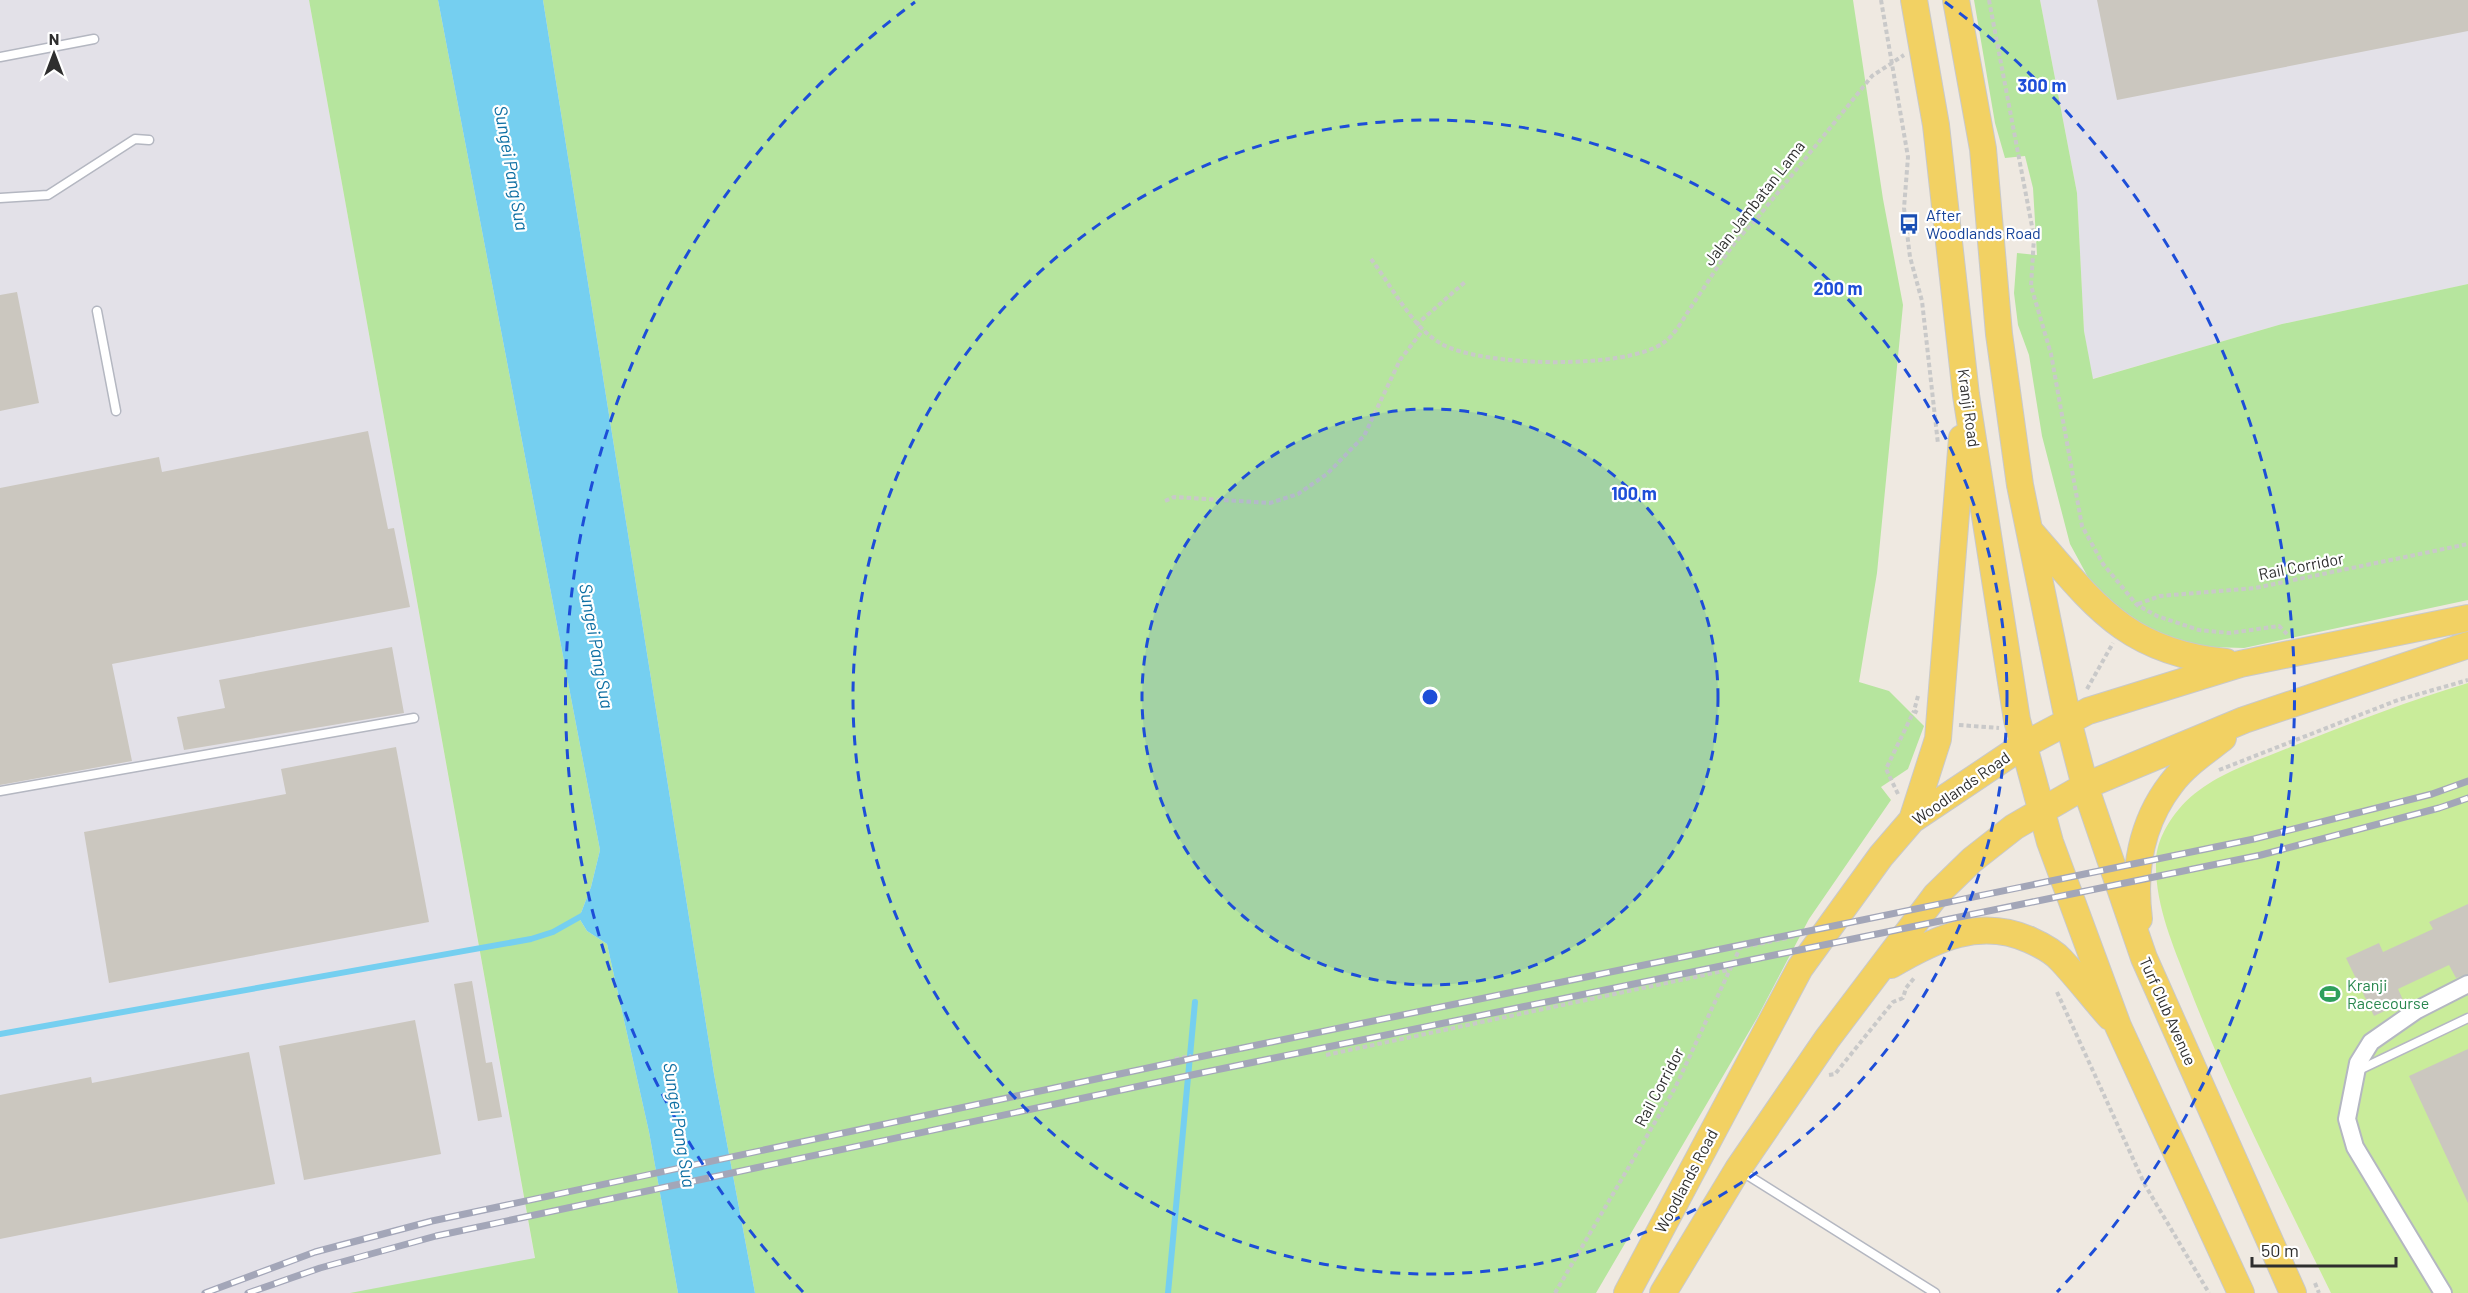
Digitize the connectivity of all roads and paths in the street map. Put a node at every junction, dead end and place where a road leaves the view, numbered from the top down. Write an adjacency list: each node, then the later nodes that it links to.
1 (1881, 0): 17 (path)
2 (1914, 0): 15 (main road, Kranji Road)
3 (1956, 0): 19 (main road)
4 (1989, 0): 21 (path)
5 (94, 39): 6 (lane)
6 (0, 57)
7 (1879, 71): 14 (path, Jalan Jambatan Lama)
8 (149, 140): 9 (lane)
9 (0, 198)
10 (1371, 259): 13 (path, Jalan Jambatan Lama)
11 (1465, 282): 13 (path)
12 (97, 310): 16 (lane)
13 (1416, 325): 14 (path, Jalan Jambatan Lama)
14 (1423, 330): 18 (path)
15 (1966, 395): 35 (main road, Kranji Road); 39 (main road)
16 (116, 411)
17 (1938, 451)
18 (1166, 501)
19 (2030, 531): 23 (main road); 33 (main road)
20 (2468, 544): 21 (path, Rail Corridor)
21 (2137, 604): 23 (path); 24 (path)
22 (2468, 618): 26 (main road, Woodlands Road)
23 (2122, 627): 26 (main road); 29 (path)
24 (2293, 641)
25 (2468, 645): 34 (main road)
26 (2240, 664): 33 (main road, Woodlands Road)
27 (2468, 680): 36 (path)
28 (1919, 685): 30 (path)
29 (2084, 694)
30 (1914, 711): 31 (path); 39 (path)
31 (1921, 716)
32 (414, 718): 38 (lane)
33 (2068, 720): 35 (main road, Woodlands Road); 37 (main road, Turf Club Avenue)
34 (2244, 720): 37 (main road); 42 (main road)
35 (2024, 745): 39 (main road, Woodlands Road); 40 (main road, Kranji Road)
36 (2212, 773)
37 (2085, 786): 40 (main road); 42 (main road, Turf Club Avenue)
38 (0, 791)
39 (1907, 810): 58 (main road, Woodlands Road)
40 (2042, 812): 45 (main road); 49 (main road)
41 (1798, 936): 44 (path, Rail Corridor)
42 (2145, 958): 56 (main road, Turf Club Avenue)
43 (1922, 969): 54 (path)
44 (1729, 970): 50 (path); 57 (path, Rail Corridor)
45 (1880, 972): 49 (main road); 55 (main road)
46 (2468, 984): 53 (street)
47 (2053, 987): 61 (path)
48 (2468, 1018): 53 (lane)
49 (2118, 1026): 62 (main road)
50 (1326, 1055)
51 (1191, 1056): 52 (path)
52 (1175, 1059)
53 (2357, 1071): 64 (street)
54 (1825, 1076)
55 (1738, 1169): 59 (main road); 60 (lane)
56 (2304, 1288): 63 (path)
57 (1555, 1293)
58 (1627, 1293)
59 (1663, 1293)
60 (1935, 1293)
61 (2209, 1293)
62 (2241, 1293)
63 (2319, 1293)
64 (2443, 1293)

